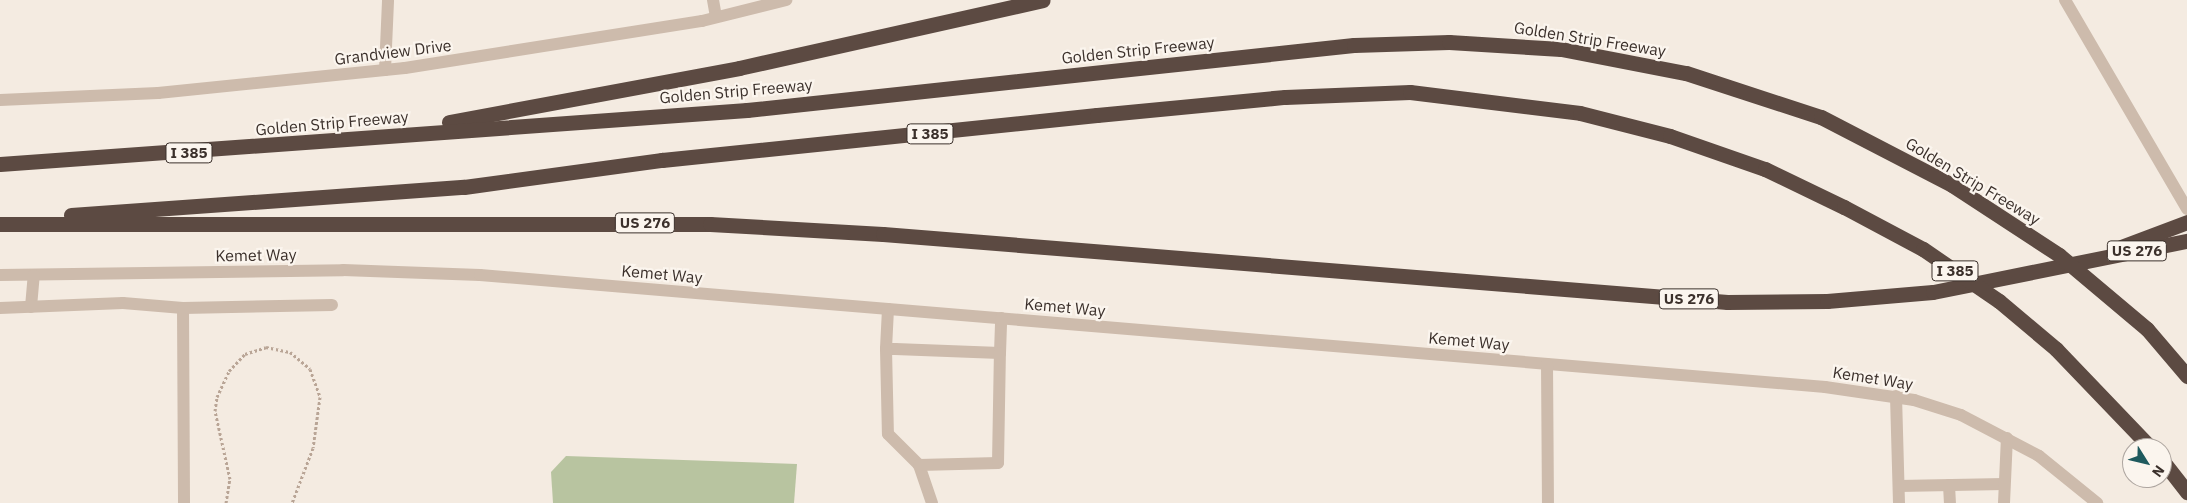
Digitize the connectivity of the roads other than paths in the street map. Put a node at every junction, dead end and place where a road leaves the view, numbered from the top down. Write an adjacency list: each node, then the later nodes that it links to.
1 (388, 0): 7 (street)
2 (714, 0): 6 (street)
3 (786, 0): 6 (street, Grandview Drive)
4 (1042, 0): 9 (highway)
5 (2065, 0): 11 (street)
6 (716, 17): 7 (street, Grandview Drive)
7 (385, 70): 8 (street, Grandview Drive)
8 (0, 100)
9 (377, 135): 10 (highway, Golden Strip Freeway / I 385); 28 (highway, Golden Strip Freeway / I 385, bridge)
10 (0, 164)
11 (2187, 209)
12 (0, 220): 31 (highway, I 385, bridge)
13 (2187, 222): 16 (highway)
14 (0, 224): 16 (highway, US 276)
15 (2187, 241): 16 (highway, US 276)
16 (2087, 259)
17 (0, 275): 18 (street, Kemet Way)
18 (34, 275): 20 (street); 23 (street, Kemet Way)
19 (332, 305): 22 (street)
20 (31, 307): 21 (street); 22 (street)
21 (0, 308)
22 (183, 308): 38 (street)
23 (888, 309): 24 (street, Kemet Way); 25 (street)
24 (1001, 318): 26 (street); 27 (street, Kemet Way)
25 (886, 349): 26 (street); 32 (street)
26 (1000, 354): 32 (street)
27 (1547, 364): 29 (street, Kemet Way); 40 (street)
28 (2187, 376)
29 (1896, 396): 30 (street, Kemet Way); 36 (street)
30 (2007, 438): 34 (street); 44 (street, Kemet Way)
31 (2141, 438)
32 (919, 465): 39 (street)
33 (2172, 473): 37 (highway)
34 (2004, 484): 35 (street); 43 (street)
35 (1949, 485): 36 (street); 42 (street)
36 (1899, 486): 41 (street)
37 (2187, 492)
38 (184, 503)
39 (932, 503)
40 (1548, 503)
41 (1899, 503)
42 (1950, 503)
43 (2004, 503)
44 (2097, 503)

